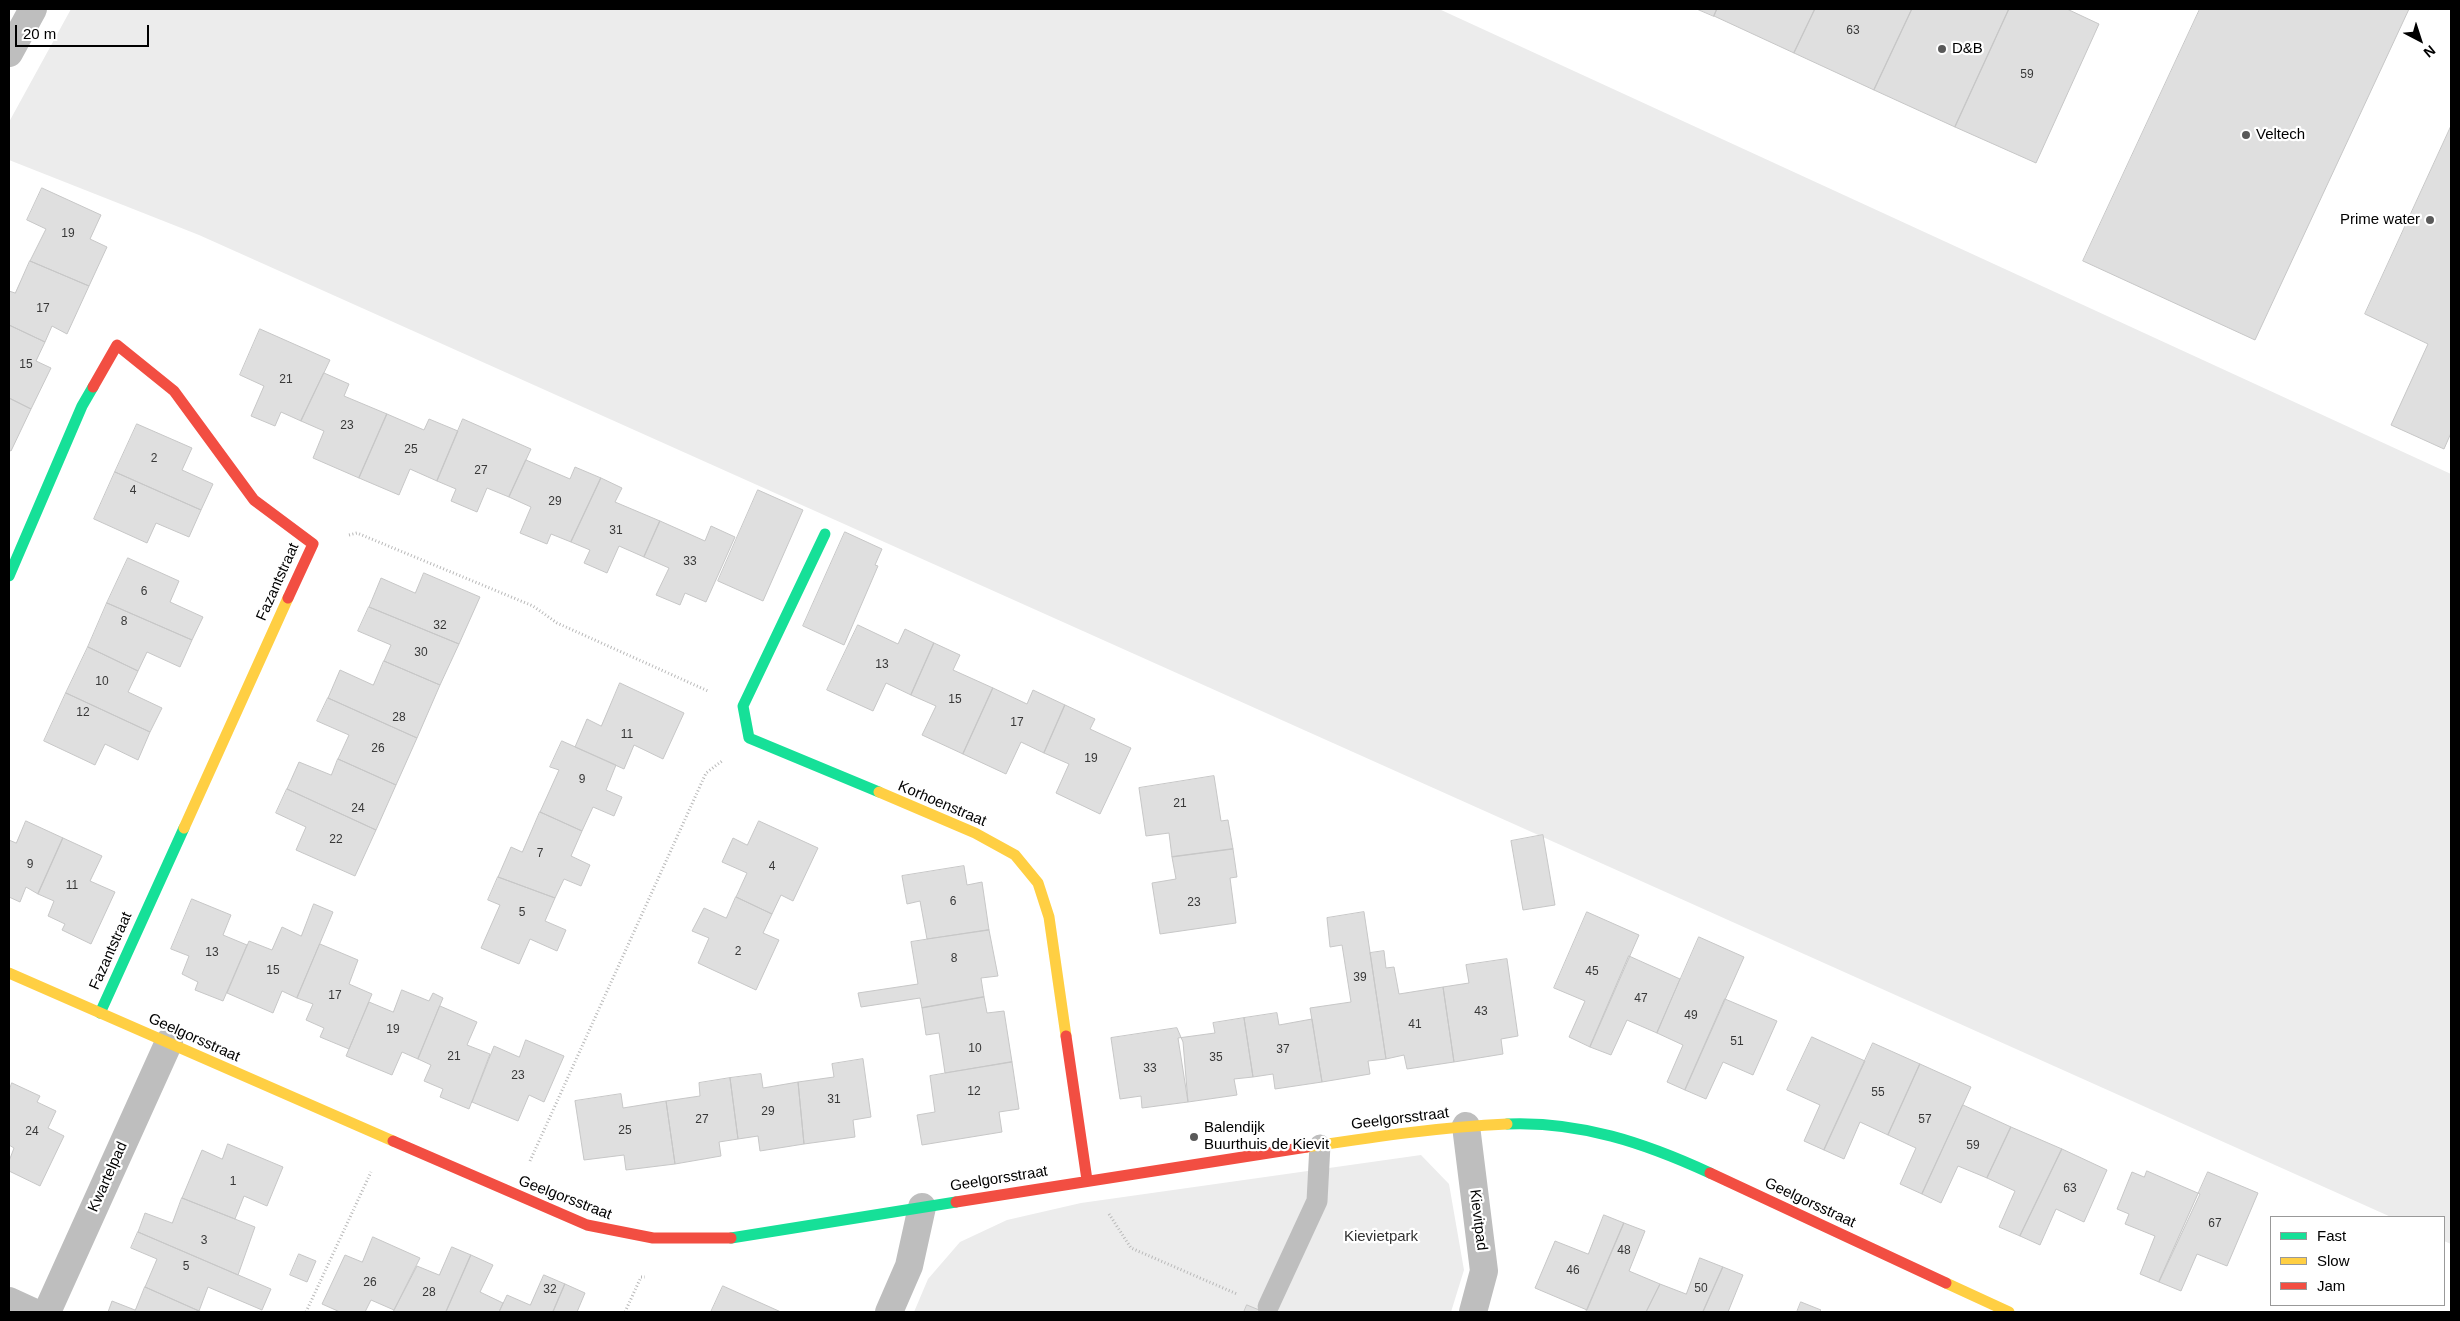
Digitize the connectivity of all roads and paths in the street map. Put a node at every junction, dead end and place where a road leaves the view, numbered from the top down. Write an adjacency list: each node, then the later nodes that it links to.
1 (33, 9): 2 (street)
2 (9, 53)
3 (825, 534): 6 (street)
4 (313, 544): 5 (street, Fazantstraat); 6 (path); 9 (street, Fazantstraat)
5 (9, 576)
6 (743, 706): 7 (street)
7 (749, 738): 14 (street, Korhoenstraat); 15 (path)
8 (9, 973): 9 (street, Geelgorsstraat)
9 (100, 1013): 10 (street, Geelgorsstraat)
10 (169, 1042): 12 (street, Geelgorsstraat); 20 (street, Kwartelpad)
11 (1466, 1126): 13 (street, Geelgorsstraat); 23 (street, Kievitpad); 24 (street, Geelgorsstraat)
12 (386, 1138): 15 (street, Geelgorsstraat); 21 (path)
13 (1320, 1146): 14 (street, Geelgorsstraat); 18 (lane)
14 (1087, 1180): 16 (street, Geelgorsstraat); 18 (path)
15 (515, 1195): 16 (street, Geelgorsstraat)
16 (922, 1207): 22 (street)
17 (9, 1300): 19 (street)
18 (1268, 1307)
19 (33, 1312)
20 (47, 1312)
21 (306, 1312)
22 (889, 1312)
23 (1473, 1312)
24 (2008, 1312)

